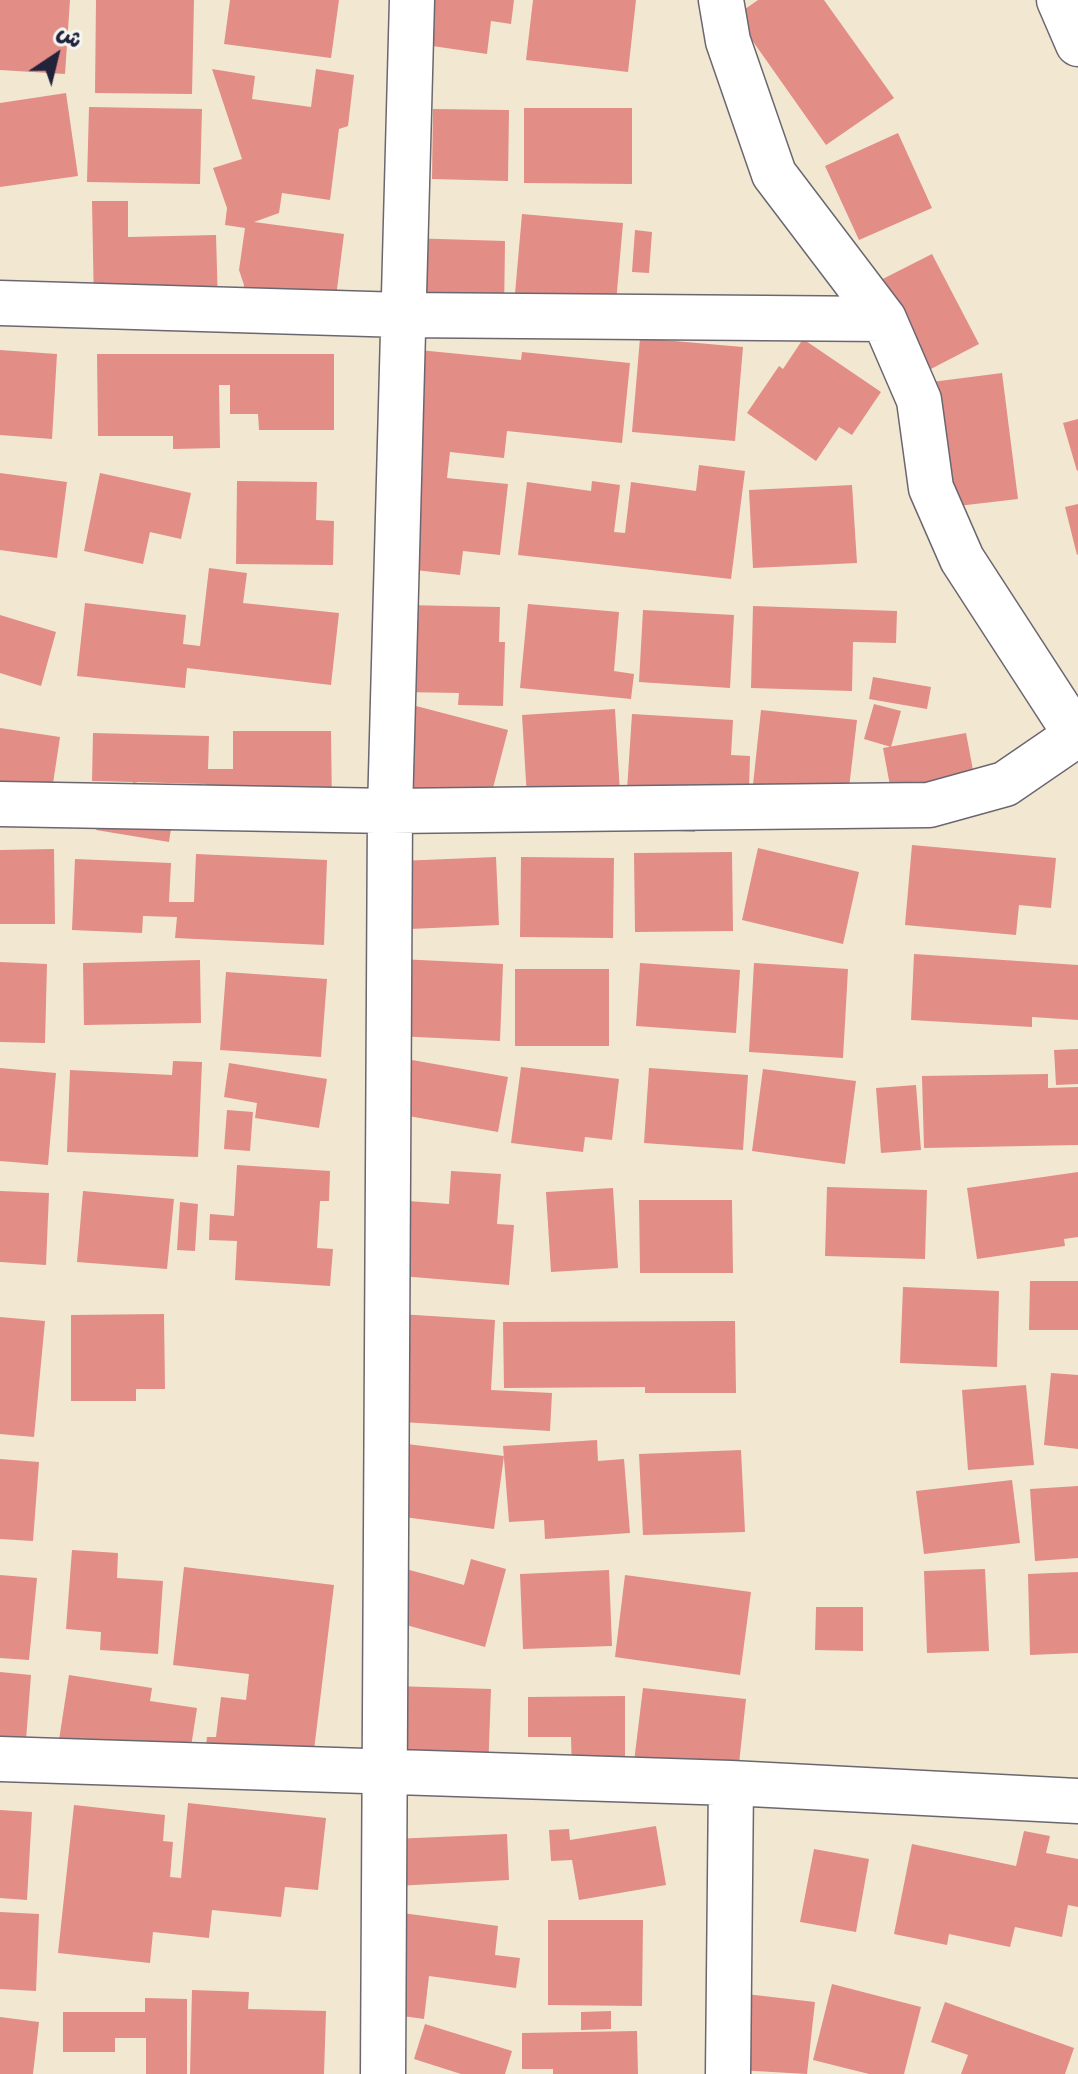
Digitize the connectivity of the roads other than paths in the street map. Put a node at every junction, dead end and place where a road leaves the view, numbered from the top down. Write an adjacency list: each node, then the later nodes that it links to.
1 (412, 0): 6 (street)
2 (721, 0): 7 (street)
3 (1059, 0): 4 (street)
4 (1078, 44)
5 (0, 303): 6 (street)
6 (403, 315): 7 (street); 10 (street)
7 (884, 319): 8 (street)
8 (1078, 736): 10 (street)
9 (0, 804): 10 (street)
10 (390, 811): 12 (street)
11 (0, 1759): 12 (street)
12 (385, 1774): 13 (street); 15 (street)
13 (731, 1783): 14 (street); 16 (street)
14 (1078, 1801)
15 (383, 2074)
16 (728, 2074)

